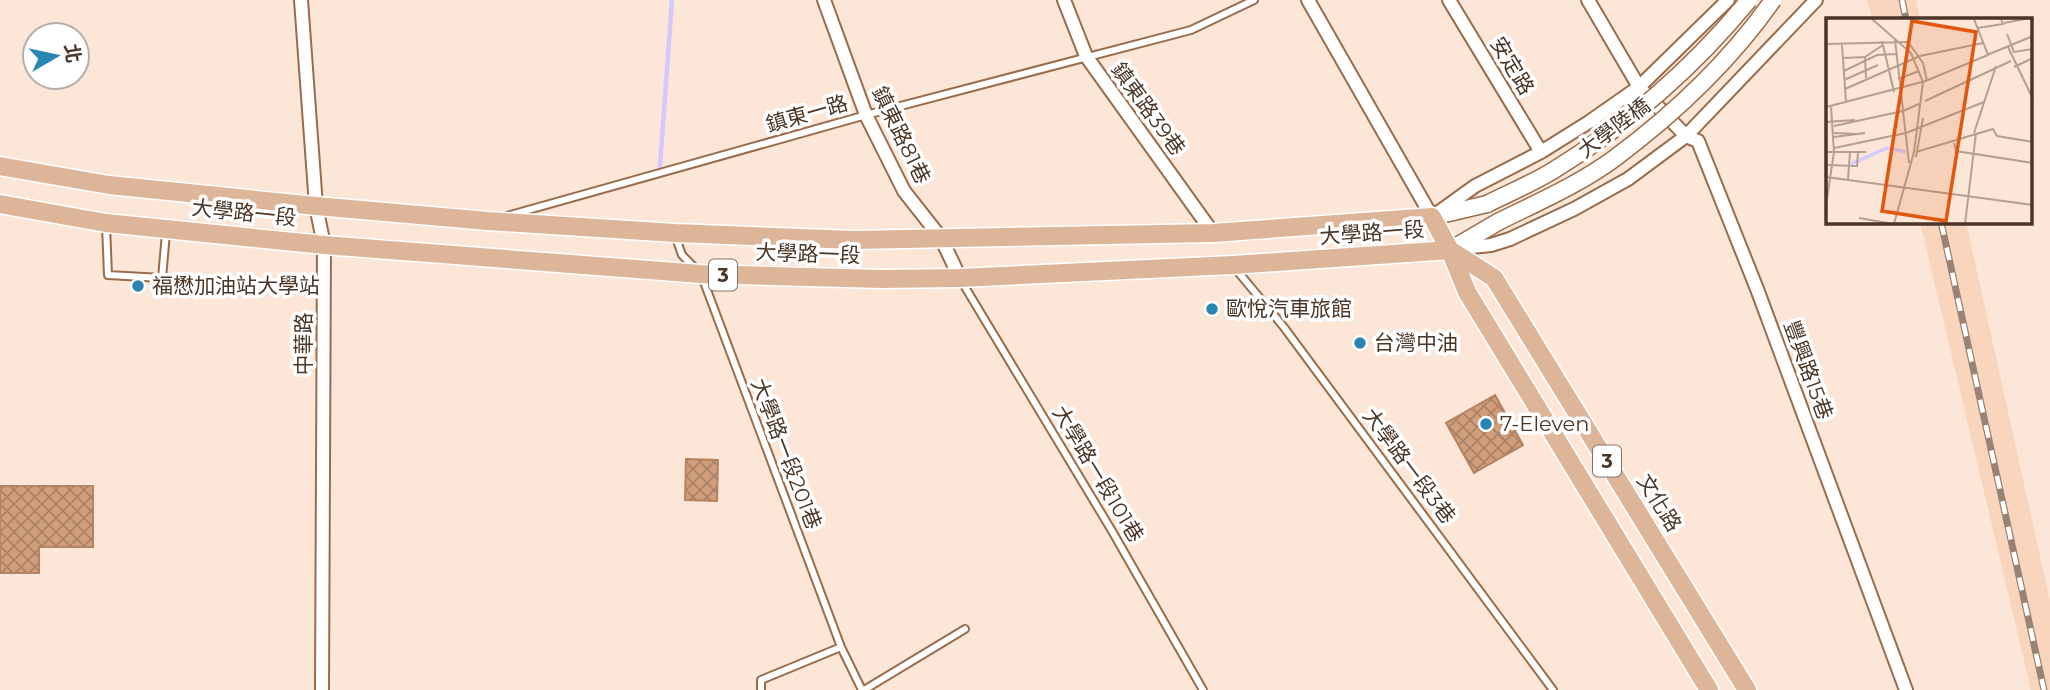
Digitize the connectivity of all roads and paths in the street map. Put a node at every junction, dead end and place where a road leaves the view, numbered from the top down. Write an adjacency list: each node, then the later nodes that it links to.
1 (301, 0): 19 (street, 中華路)
2 (824, 0): 14 (street, 鎮東路81巷)
3 (1064, 0): 12 (street, 鎮東路39巷)
4 (1254, 0): 12 (lane, 鎮東一路)
5 (1308, 0): 20 (street, 文化路)
6 (1449, 0): 16 (street, 安定路)
7 (1588, 0): 13 (street, 豐興路15巷)
8 (1728, 0): 13 (street)
9 (1749, 0): 20 (street, 大學陸橋, bridge)
10 (1773, 0): 28 (street, 大學陸橋, bridge)
11 (1816, 0): 15 (street)
12 (1086, 56): 14 (lane, 鎮東一路); 25 (street, 鎮東路39巷)
13 (1639, 87): 15 (street, 豐興路15巷); 16 (street)
14 (866, 115): 21 (lane, 鎮東一路); 26 (street, 鎮東路81巷)
15 (1686, 136): 28 (street); 41 (street, 豐興路15巷)
16 (1542, 152): 20 (street)
17 (0, 166): 19 (main road, 大學路一段 / 3)
18 (0, 204): 22 (main road, 大學路一段 / 3)
19 (316, 206): 21 (main road, 大學路一段 / 3); 27 (street, 中華路)
20 (1432, 217): 25 (main road, 大學路一段 / 3); 28 (main road, 文化路 / 3)
21 (488, 221): 24 (main road, 大學路一段 / 3)
22 (106, 223): 23 (main road, 大學路一段 / 3); 23 (lane)
23 (167, 229): 27 (main road, 大學路一段 / 3)
24 (675, 233): 26 (main road, 大學路一段 / 3); 30 (lane, 大學路一段201巷)
25 (1213, 233): 26 (main road, 大學路一段 / 3)
26 (941, 237): 31 (street, 鎮東路81巷)
27 (324, 245): 30 (main road, 大學路一段 / 3); 34 (street, 中華路)
28 (1450, 250): 29 (main road, 大學路一段 / 3); 39 (main road, 文化路 / 3); 40 (main road, 文化路 / 3)
29 (1233, 265): 31 (main road, 大學路一段 / 3); 38 (lane, 大學路一段3巷)
30 (701, 274): 31 (main road, 大學路一段 / 3); 33 (lane, 大學路一段201巷)
31 (960, 278): 37 (lane, 大學路一段101巷)
32 (965, 629): 36 (lane)
33 (841, 647): 35 (lane); 36 (lane, 大學路一段201巷)
34 (322, 690)
35 (761, 690)
36 (863, 690)
37 (1203, 690)
38 (1553, 690)
39 (1709, 690)
40 (1747, 690)
41 (1906, 690)

